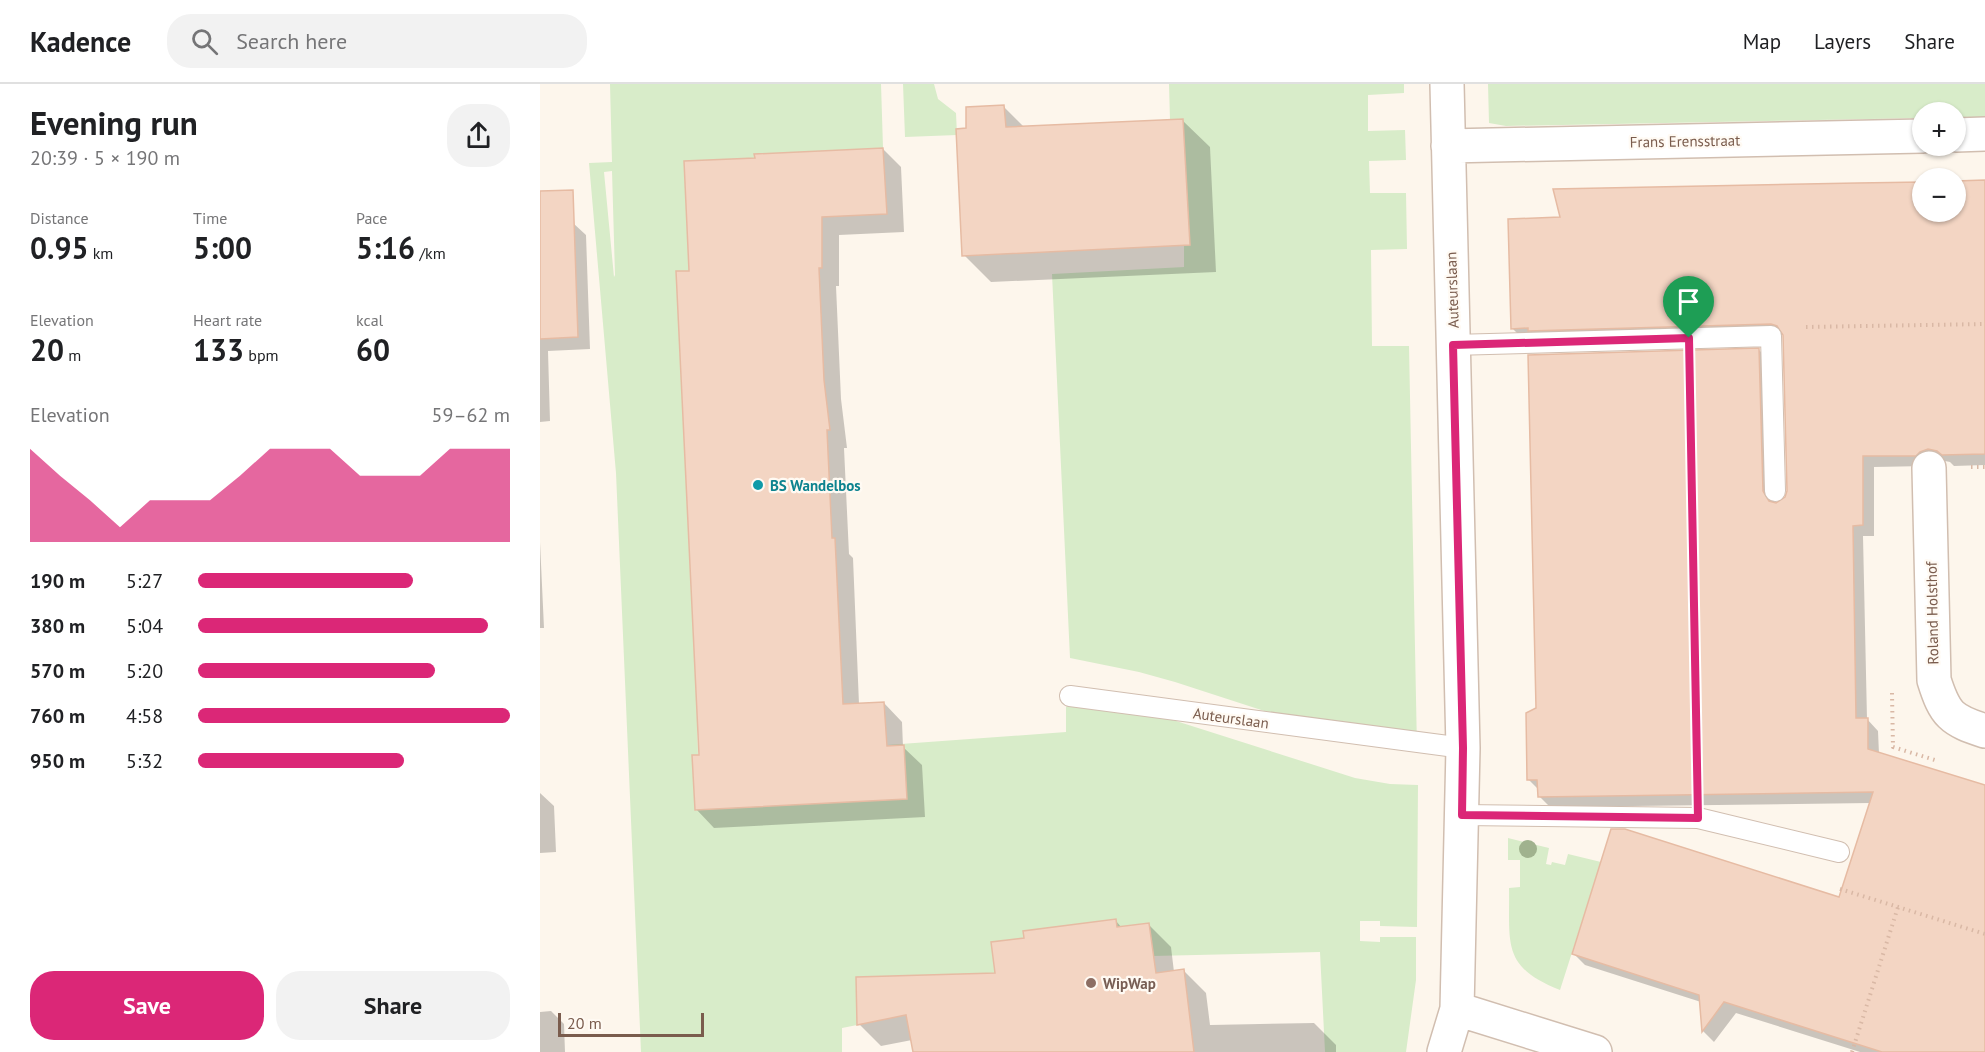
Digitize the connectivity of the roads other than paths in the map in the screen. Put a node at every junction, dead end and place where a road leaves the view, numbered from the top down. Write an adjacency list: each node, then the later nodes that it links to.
1 (1447, 84): 5 (street, Auteurslaan)
2 (1985, 134): 3 (street)
3 (1966, 135)
4 (1912, 136): 5 (street, Frans Erensstraat)
5 (1448, 146): 6 (street, Auteurslaan)
6 (1453, 345): 8 (lane); 11 (street, Auteurslaan)
7 (1929, 468): 10 (street, Roland Holsthof)
8 (1775, 490)
9 (1070, 696): 11 (lane, Auteurslaan)
10 (1985, 730)
11 (1463, 748): 12 (street, Auteurslaan)
12 (1462, 815): 13 (lane); 14 (street, Auteurslaan)
13 (1839, 852)
14 (1457, 1009): 15 (street, Auteurslaan); 16 (street)
15 (1444, 1052)
16 (1594, 1052)

